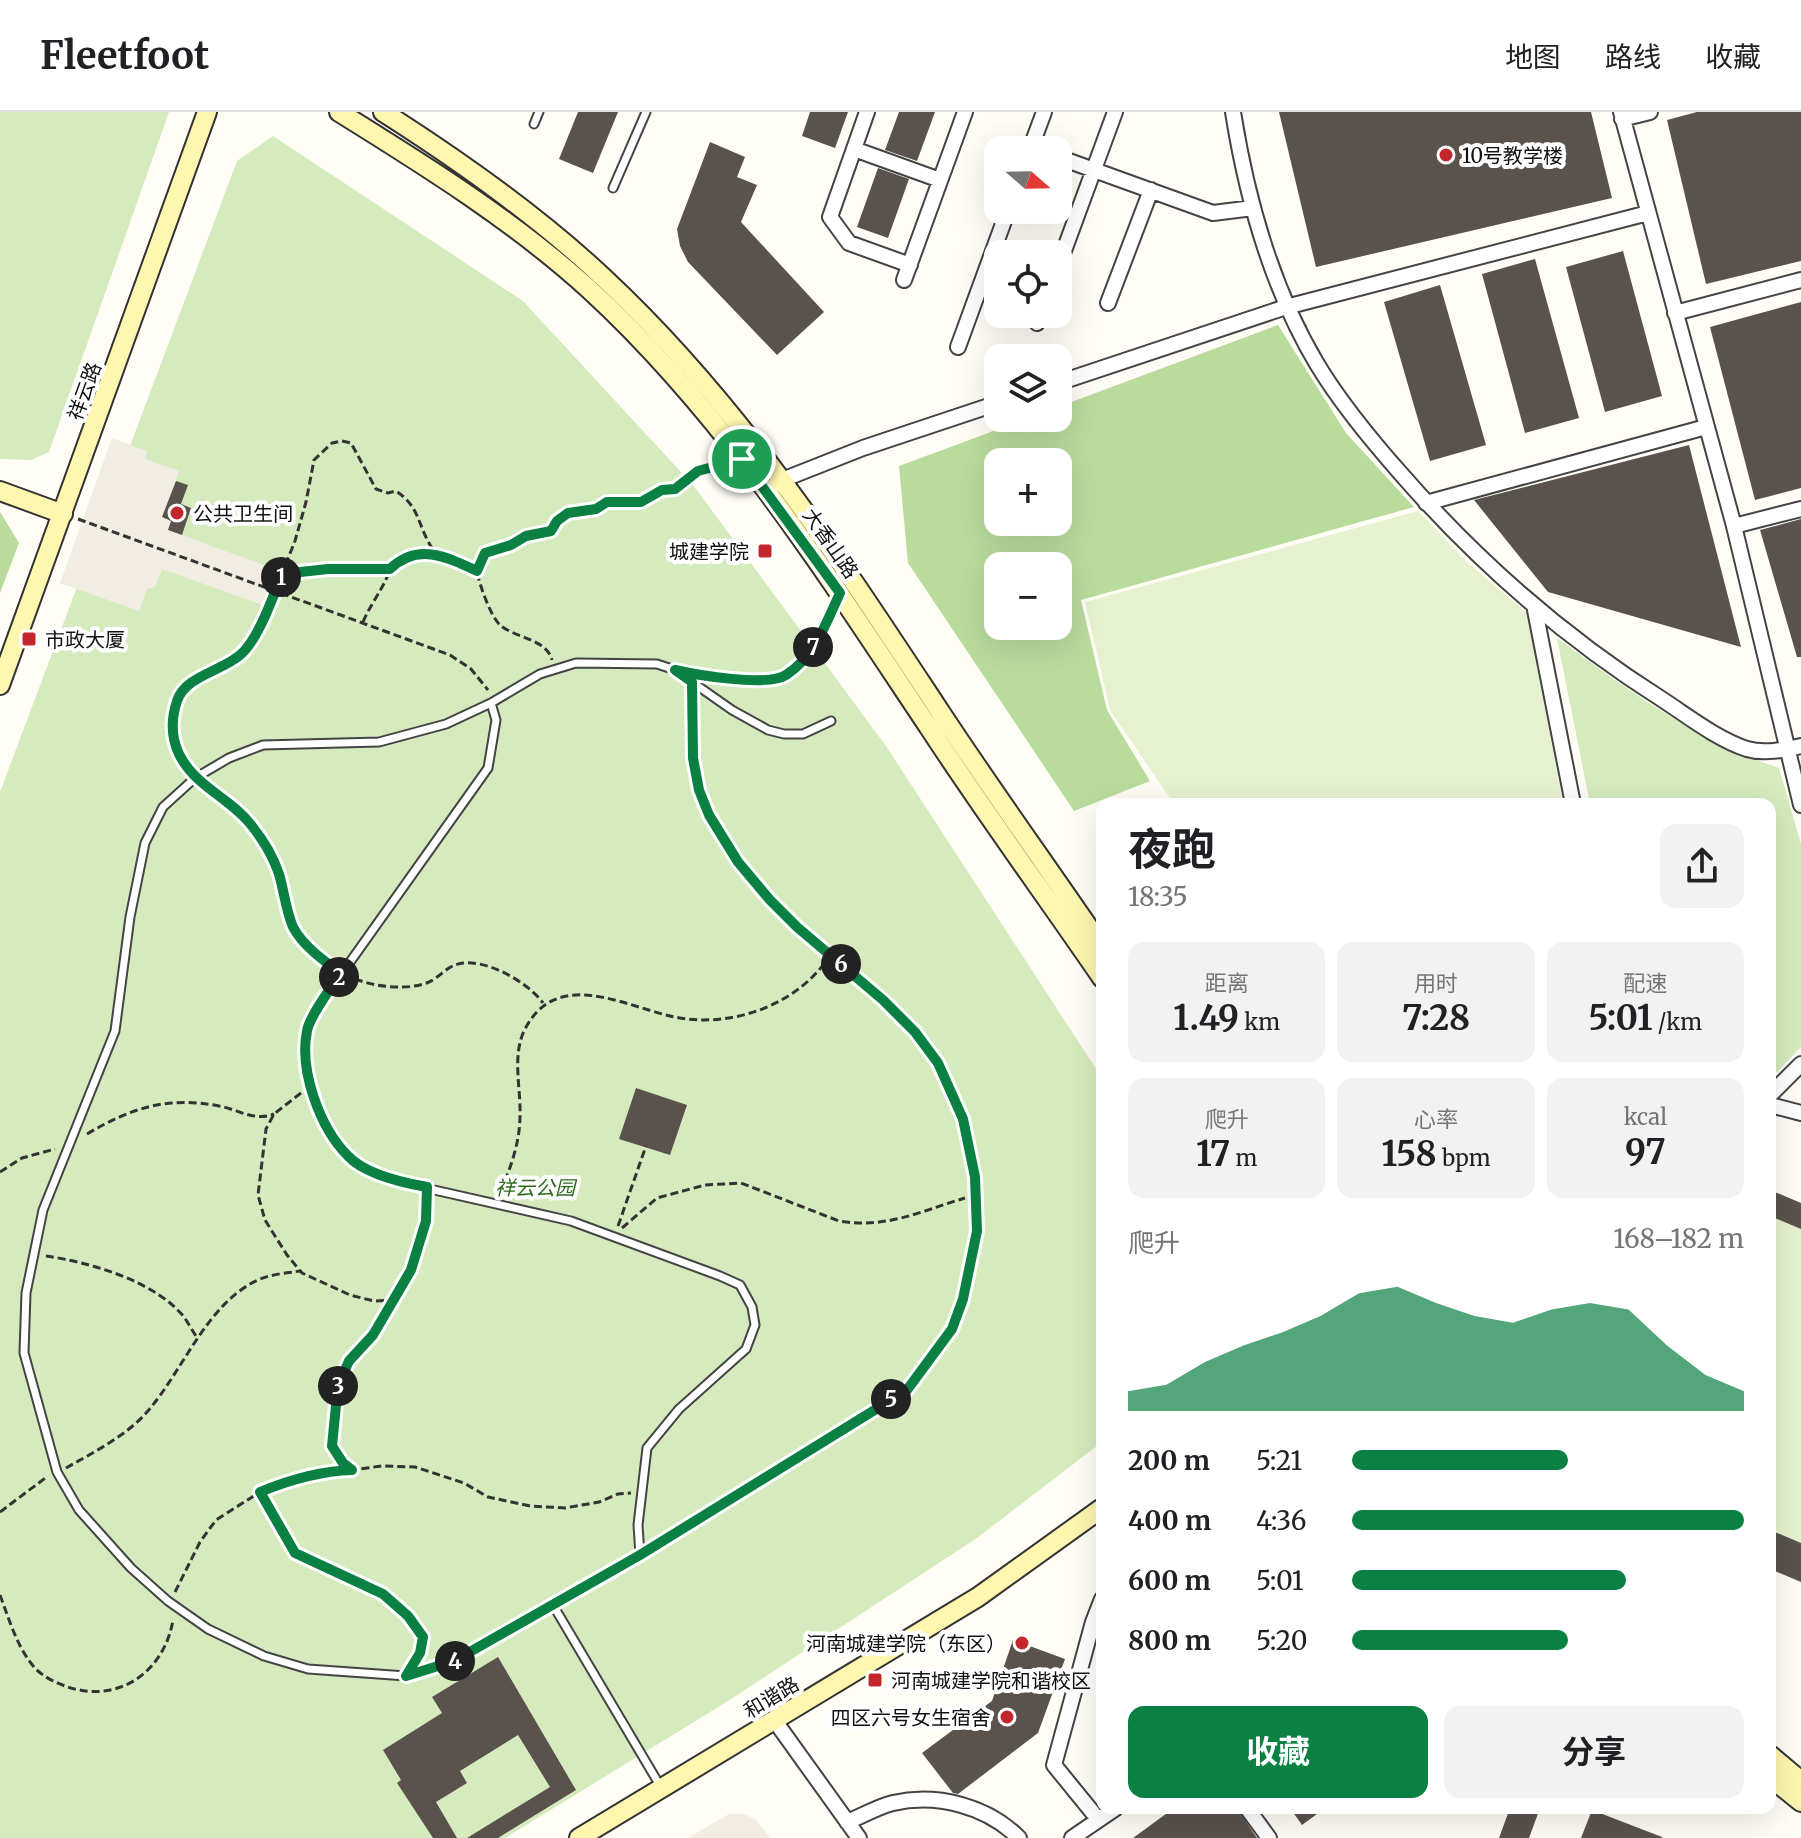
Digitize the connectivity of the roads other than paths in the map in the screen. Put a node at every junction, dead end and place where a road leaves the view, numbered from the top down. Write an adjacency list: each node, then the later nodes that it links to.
1 (207, 112): 39 (main road, 祥云路)
2 (339, 112): 35 (main road, 大香山路)
3 (383, 112): 35 (main road, 大香山路)
4 (539, 112): 13 (lane)
5 (646, 112): 19 (lane)
6 (867, 112): 15 (street)
7 (965, 112): 18 (street)
8 (1044, 112): 14 (street)
9 (1115, 112): 17 (street)
10 (1233, 112): 21 (street)
11 (1650, 112): 12 (street)
12 (1622, 115): 22 (street)
13 (534, 124)
14 (1038, 136)
15 (854, 149): 18 (street); 25 (street)
16 (1072, 162): 17 (street)
17 (1094, 170): 20 (street); 24 (street)
18 (940, 180): 25 (street)
19 (613, 188)
20 (1151, 190): 21 (street); 28 (street)
21 (1253, 208): 29 (street)
22 (1648, 213): 29 (street); 30 (street)
23 (1003, 224): 31 (street)
24 (1068, 240)
25 (910, 265): 26 (street)
26 (904, 280)
27 (1801, 280): 30 (street)
28 (1108, 303)
29 (1286, 307): 32 (street); 37 (street)
30 (1675, 313): 34 (street)
31 (958, 347)
32 (1072, 378)
33 (984, 408): 35 (street)
34 (1706, 427): 37 (street); 40 (street)
35 (775, 486): 50 (main road, 大香山路); 51 (main road, 大香山路)
36 (0, 491): 39 (main road)
37 (1426, 503): 41 (street)
38 (1801, 509): 40 (street)
39 (63, 514): 43 (main road, 祥云路)
40 (1734, 526): 47 (street)
41 (1534, 605): 47 (street); 48 (street)
42 (692, 682): 44 (lane); 45 (lane); 57 (lane)
43 (0, 685)
44 (491, 703): 57 (lane); 58 (lane)
45 (831, 721)
46 (1801, 746): 47 (street)
47 (1786, 750): 49 (street)
48 (1572, 798)
49 (1801, 805)
50 (1096, 938)
51 (1096, 969)
52 (1801, 1064): 53 (street)
53 (1776, 1089)
54 (1776, 1107): 55 (street)
55 (1801, 1113)
56 (1096, 1512): 60 (main road, 和谐路)
57 (640, 1555): 58 (lane)
58 (553, 1605): 64 (lane)
59 (1096, 1629): 68 (street)
60 (775, 1721): 64 (main road, 和谐路); 69 (street)
61 (1776, 1760): 62 (main road)
62 (1801, 1781)
63 (1776, 1782): 65 (main road)
64 (662, 1789): 70 (main road, 和谐路)
65 (1801, 1802)
66 (1106, 1814): 68 (street)
67 (1251, 1814): 74 (street)
68 (1098, 1819): 73 (street)
69 (847, 1822): 71 (street); 72 (street)
70 (579, 1838)
71 (859, 1838)
72 (1019, 1838)
73 (1072, 1838)
74 (1269, 1838)

